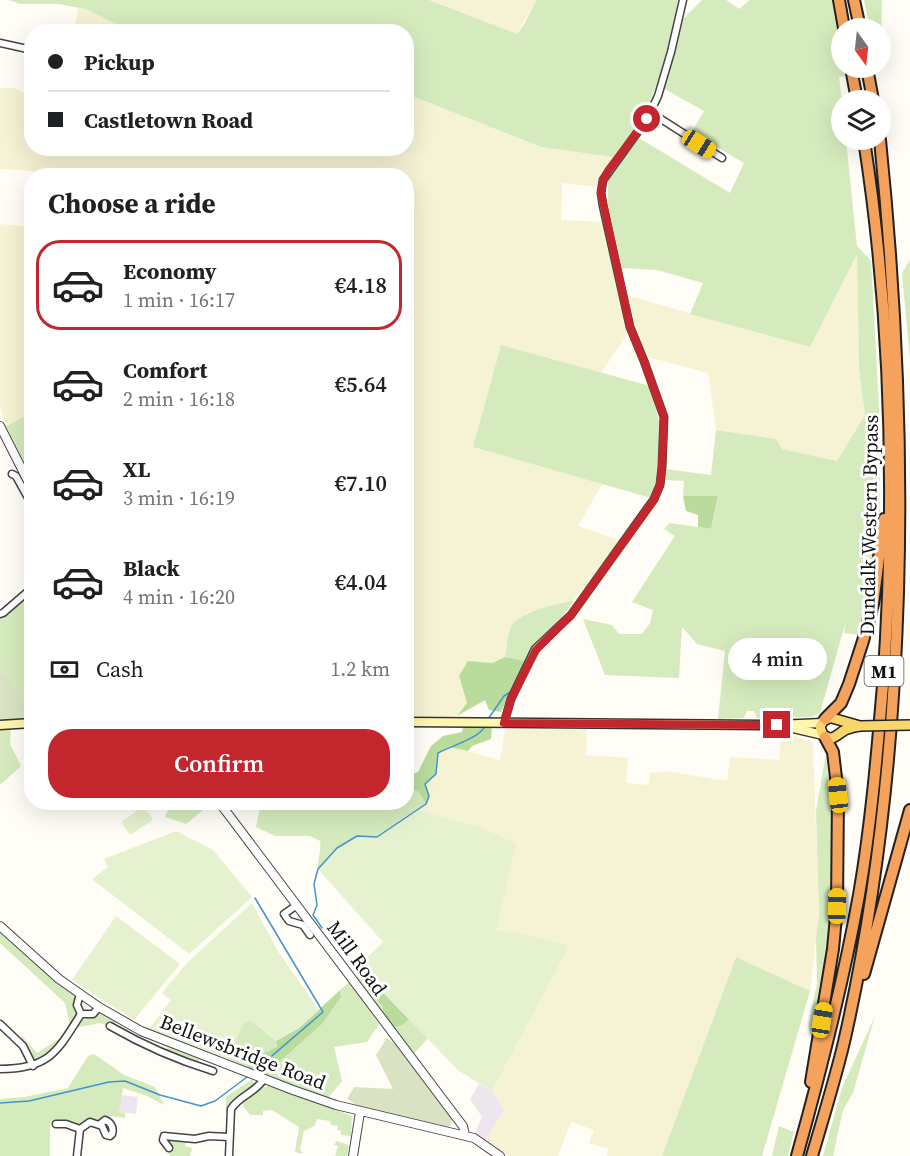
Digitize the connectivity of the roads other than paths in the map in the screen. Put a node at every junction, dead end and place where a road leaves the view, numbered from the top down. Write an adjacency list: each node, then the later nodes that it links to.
1 (682, 0): 8 (street)
2 (838, 0): 4 (highway)
3 (854, 0): 5 (highway)
4 (842, 18)
5 (858, 18)
6 (0, 43): 7 (street)
7 (24, 48)
8 (650, 112): 11 (street); 23 (street)
9 (866, 150): 12 (highway, Dundalk Western Bypass / M1)
10 (881, 150): 13 (highway, Dundalk Western Bypass / M1)
11 (722, 158)
12 (870, 178): 21 (highway); 58 (highway, Dundalk Western Bypass / M1)
13 (903, 344): 15 (highway); 59 (highway, Dundalk Western Bypass / M1)
14 (0, 426): 16 (street)
15 (909, 427)
16 (24, 473)
17 (12, 474): 18 (street)
18 (24, 490)
19 (24, 595): 20 (street)
20 (0, 614)
21 (828, 720): 26 (main road); 28 (main road); 29 (main road); 30 (main road)
22 (414, 722): 23 (main road)
23 (504, 723): 26 (main road)
24 (24, 724): 25 (main road)
25 (0, 725)
26 (781, 725): 30 (main road)
27 (910, 725): 28 (main road, bridge)
28 (860, 726): 29 (main road)
29 (838, 735): 30 (main road)
30 (824, 736): 58 (highway)
31 (225, 810): 33 (street, Mill Road)
32 (910, 810): 59 (highway)
33 (297, 905): 35 (street); 51 (street, Mill Road)
34 (0, 926): 36 (street, Bellewsbridge Road)
35 (310, 935)
36 (80, 994): 37 (street, Bellewsbridge Road); 38 (street)
37 (99, 1007): 38 (street); 39 (street, Bellewsbridge Road)
38 (81, 1014): 44 (street)
39 (122, 1021): 42 (street); 43 (street, Bellewsbridge Road)
40 (0, 1024): 44 (street)
41 (110, 1026): 42 (street)
42 (117, 1030): 43 (street)
43 (214, 1060): 46 (street, Bellewsbridge Road)
44 (33, 1066): 45 (street)
45 (0, 1070)
46 (264, 1079): 47 (street, Bellewsbridge Road); 52 (street)
47 (360, 1112): 51 (street, Bellewsbridge Road); 56 (street)
48 (56, 1124): 50 (street)
49 (100, 1124): 50 (street)
50 (81, 1129): 54 (street)
51 (465, 1135): 57 (street, Bellewsbridge Road)
52 (229, 1137): 53 (street); 55 (street)
53 (169, 1148)
54 (77, 1156)
55 (229, 1156)
56 (353, 1156)
57 (500, 1156)
58 (796, 1156)
59 (814, 1156)

